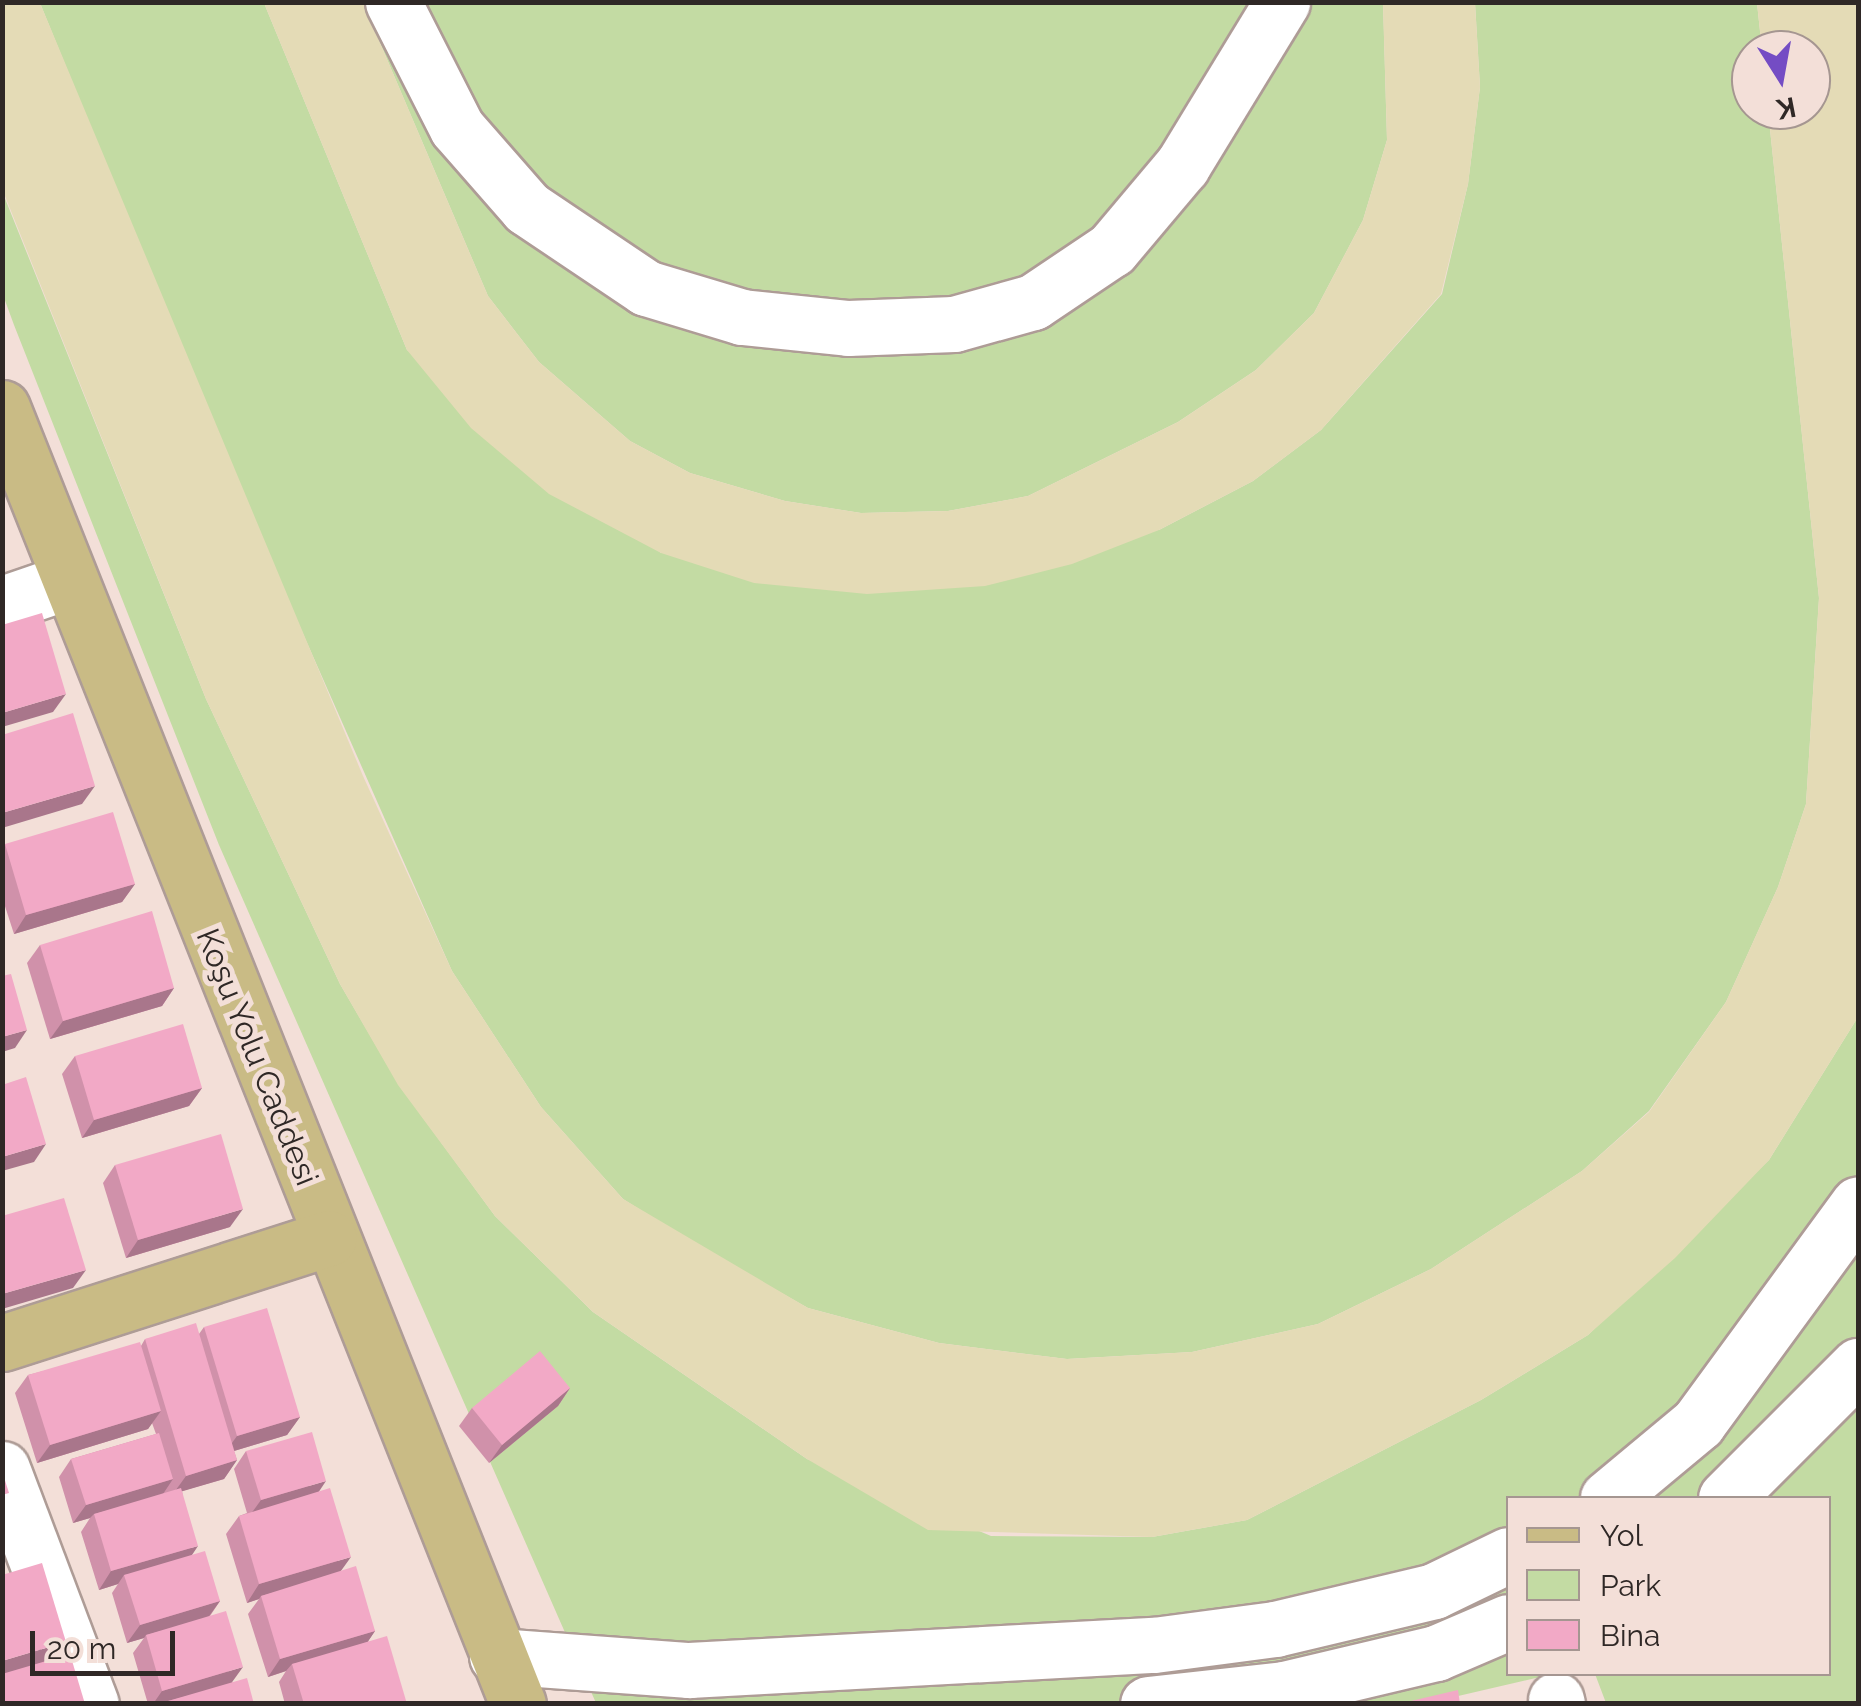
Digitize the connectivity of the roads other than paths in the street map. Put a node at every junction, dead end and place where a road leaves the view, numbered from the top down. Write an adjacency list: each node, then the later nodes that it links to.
1 (393, 2): 2 (street)
2 (1282, 2)
3 (2, 408): 4 (main road, Koşu Yolu Caddesi)
4 (69, 581): 5 (street); 7 (main road, Koşu Yolu Caddesi)
5 (2, 604)
6 (1858, 1204): 11 (street)
7 (328, 1238): 8 (main road); 15 (main road, Koşu Yolu Caddesi)
8 (2, 1344)
9 (1858, 1366): 12 (street)
10 (2, 1469): 16 (street)
11 (1610, 1496)
12 (1728, 1496)
13 (1506, 1556): 15 (street)
14 (1506, 1623): 17 (street)
15 (507, 1680)
16 (91, 1704)
17 (1148, 1704)

